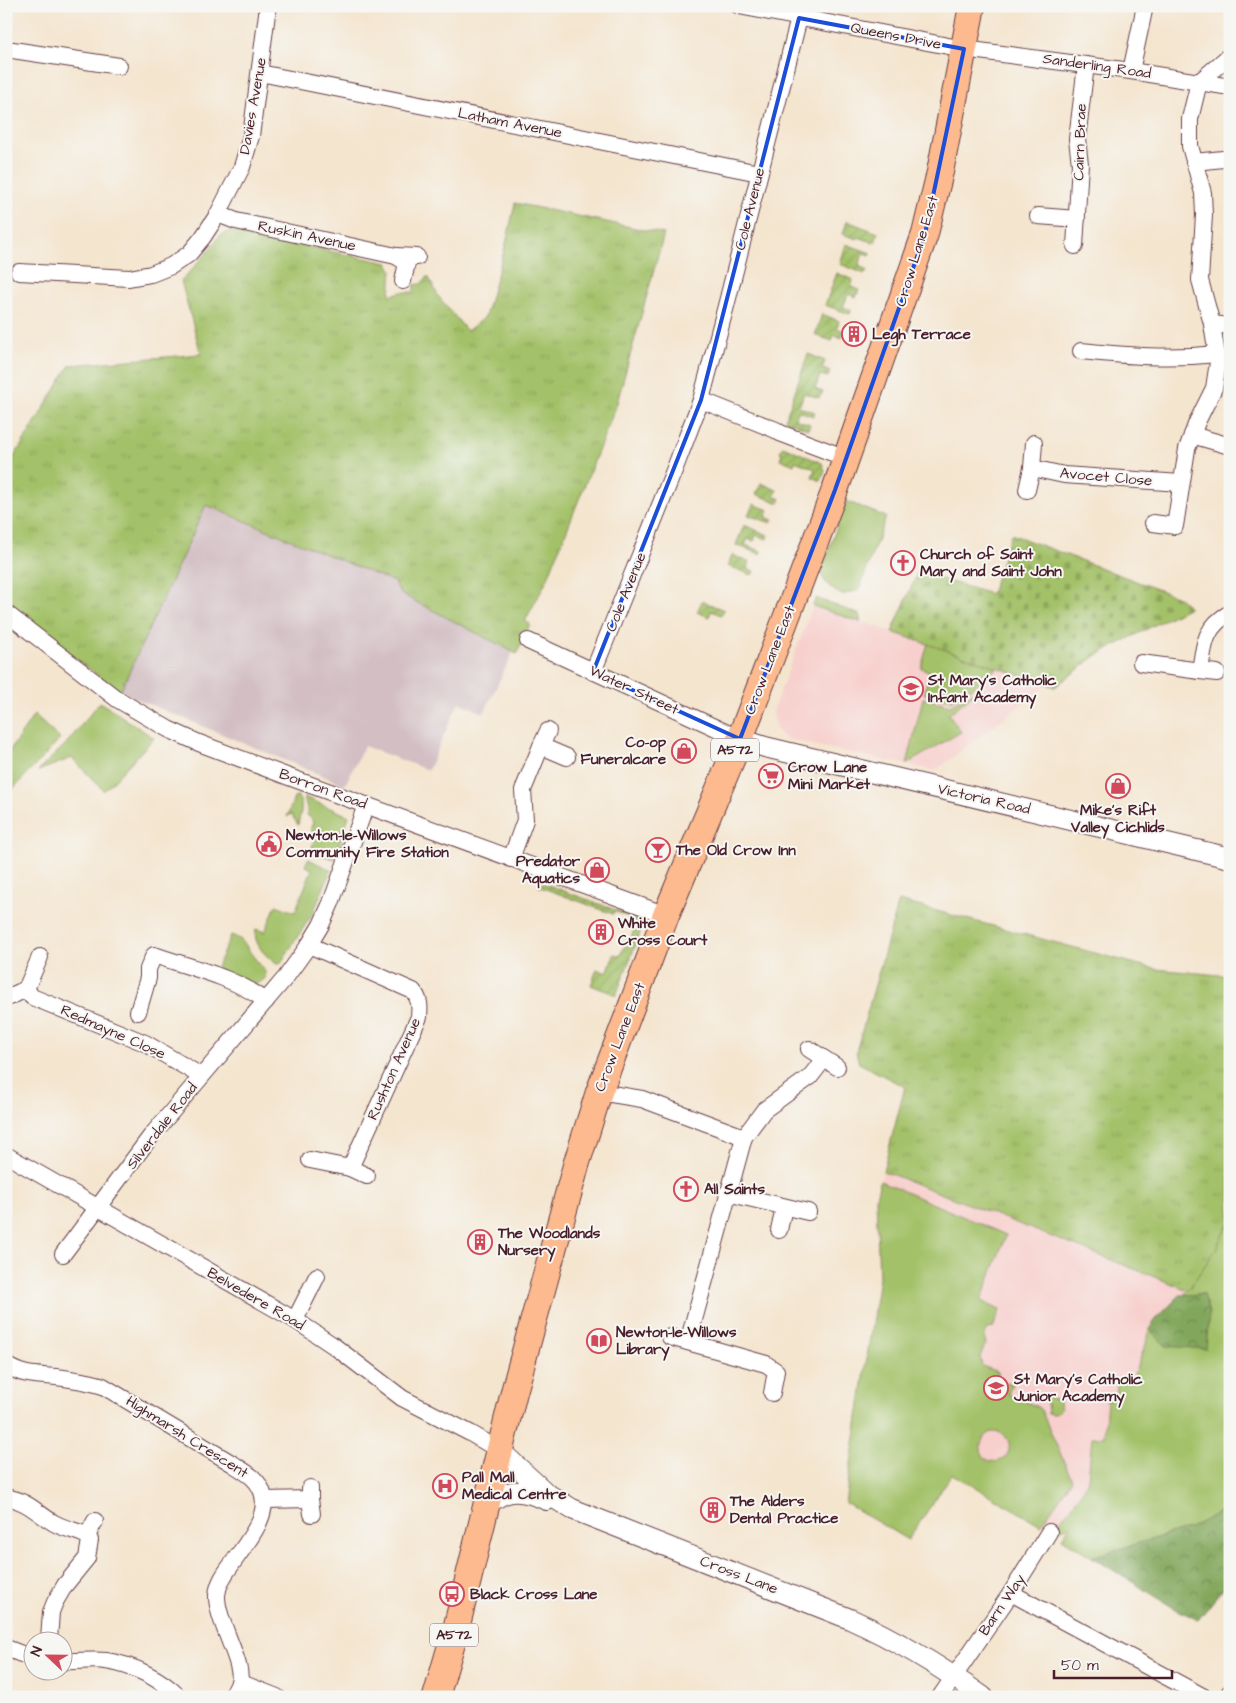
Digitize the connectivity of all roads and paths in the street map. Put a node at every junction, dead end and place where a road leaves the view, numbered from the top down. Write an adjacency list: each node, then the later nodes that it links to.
1 (268, 6): 12 (street, Davies Avenue)
2 (739, 6): 5 (street, Queens Drive)
3 (972, 6): 6 (main road, Crow Lane East / A572)
4 (1145, 6): 11 (street)
5 (799, 18): 6 (street, Queens Drive); 17 (street, Cole Avenue)
6 (964, 48): 9 (street, Sanderling Road); 34 (main road, Crow Lane East / A572)
7 (6, 49): 10 (street)
8 (1230, 55): 13 (street)
9 (1086, 65): 11 (street, Sanderling Road); 20 (street, Cairn Brae)
10 (119, 66)
11 (1131, 71): 13 (street, Sanderling Road)
12 (260, 74): 17 (street, Latham Avenue); 18 (street, Davies Avenue)
13 (1199, 82): 14 (street, Sanderling Road); 16 (street)
14 (1230, 86)
15 (1230, 161): 16 (street)
16 (1194, 162): 26 (street)
17 (759, 173): 30 (street, Cole Avenue)
18 (218, 214): 22 (street, Ruskin Avenue); 24 (street, Davies Avenue)
19 (1038, 216): 20 (street)
20 (1077, 219): 21 (street, Cairn Brae)
21 (1075, 246)
22 (396, 256): 23 (street, Ruskin Avenue); 25 (street)
23 (417, 257)
24 (18, 272)
25 (403, 281)
26 (1212, 324): 27 (street); 29 (street)
27 (1230, 326)
28 (1081, 350): 29 (street)
29 (1217, 354): 31 (street)
30 (701, 400): 34 (street); 44 (street, Cole Avenue)
31 (1192, 435): 33 (street); 36 (street)
32 (1034, 443): 35 (street)
33 (1230, 446)
34 (846, 458): 46 (main road, Crow Lane East / A572)
35 (1032, 468): 36 (street, Avocet Close); 37 (street)
36 (1181, 483): 38 (street)
37 (1027, 490)
38 (1153, 523)
39 (6, 613): 48 (street, Borron Road)
40 (1230, 613): 43 (street)
41 (528, 641): 44 (street, Water Street)
42 (1141, 663): 43 (street)
43 (1200, 671): 45 (street)
44 (593, 672): 46 (street, Water Street)
45 (1217, 674)
46 (740, 738): 49 (street, Victoria Road); 51 (main road, Crow Lane East / A572)
47 (567, 757): 50 (street)
48 (366, 805): 50 (street, Borron Road); 52 (street, Silverdale Road)
49 (1230, 858)
50 (511, 859): 51 (street, Borron Road)
51 (666, 915): 60 (main road, Crow Lane East / A572)
52 (309, 945): 56 (street, Silverdale Road); 64 (street, Rushton Avenue)
53 (40, 957): 54 (street)
54 (26, 989): 55 (street); 59 (street, Redmayne Close)
55 (6, 998)
56 (266, 1001): 57 (street); 59 (street, Silverdale Road)
57 (138, 1012)
58 (809, 1048): 61 (street)
59 (201, 1076): 68 (street, Silverdale Road)
60 (599, 1092): 61 (street); 78 (main road, Crow Lane East / A572)
61 (744, 1137): 66 (street)
62 (6, 1155): 68 (street, Belvedere Road)
63 (310, 1160): 64 (street)
64 (350, 1168): 65 (street)
65 (367, 1176)
66 (727, 1193): 67 (street); 75 (street)
67 (784, 1207): 69 (street); 70 (street)
68 (99, 1208): 71 (street, Silverdale Road); 73 (street, Belvedere Road)
69 (808, 1212)
70 (779, 1230)
71 (63, 1254)
72 (317, 1276): 73 (street)
73 (294, 1320): 78 (street, Belvedere Road)
74 (670, 1337): 75 (street)
75 (688, 1342): 77 (street)
76 (6, 1365): 80 (street, Highmarsh Crescent)
77 (772, 1393)
78 (499, 1450): 82 (main road, A572); 83 (street, Cross Lane)
79 (6, 1497): 86 (street)
80 (265, 1500): 81 (street); 93 (street)
81 (310, 1500)
82 (485, 1507): 83 (street); 97 (main road, A572)
83 (572, 1510): 92 (street, Cross Lane)
84 (96, 1521): 86 (street)
85 (1049, 1532): 87 (street, Barn Way)
86 (87, 1536): 88 (street)
87 (1011, 1593): 92 (street, Barn Way); 100 (street)
88 (49, 1630)
89 (6, 1648): 90 (street)
90 (22, 1654)
91 (72, 1660): 95 (street)
92 (953, 1676): 98 (street, Barn Way); 99 (street, Cross Lane)
93 (235, 1690): 96 (street)
94 (1230, 1692): 101 (street)
95 (180, 1697)
96 (276, 1697)
97 (436, 1697)
98 (940, 1697)
99 (983, 1697)
100 (1204, 1697)
101 (1227, 1697)

